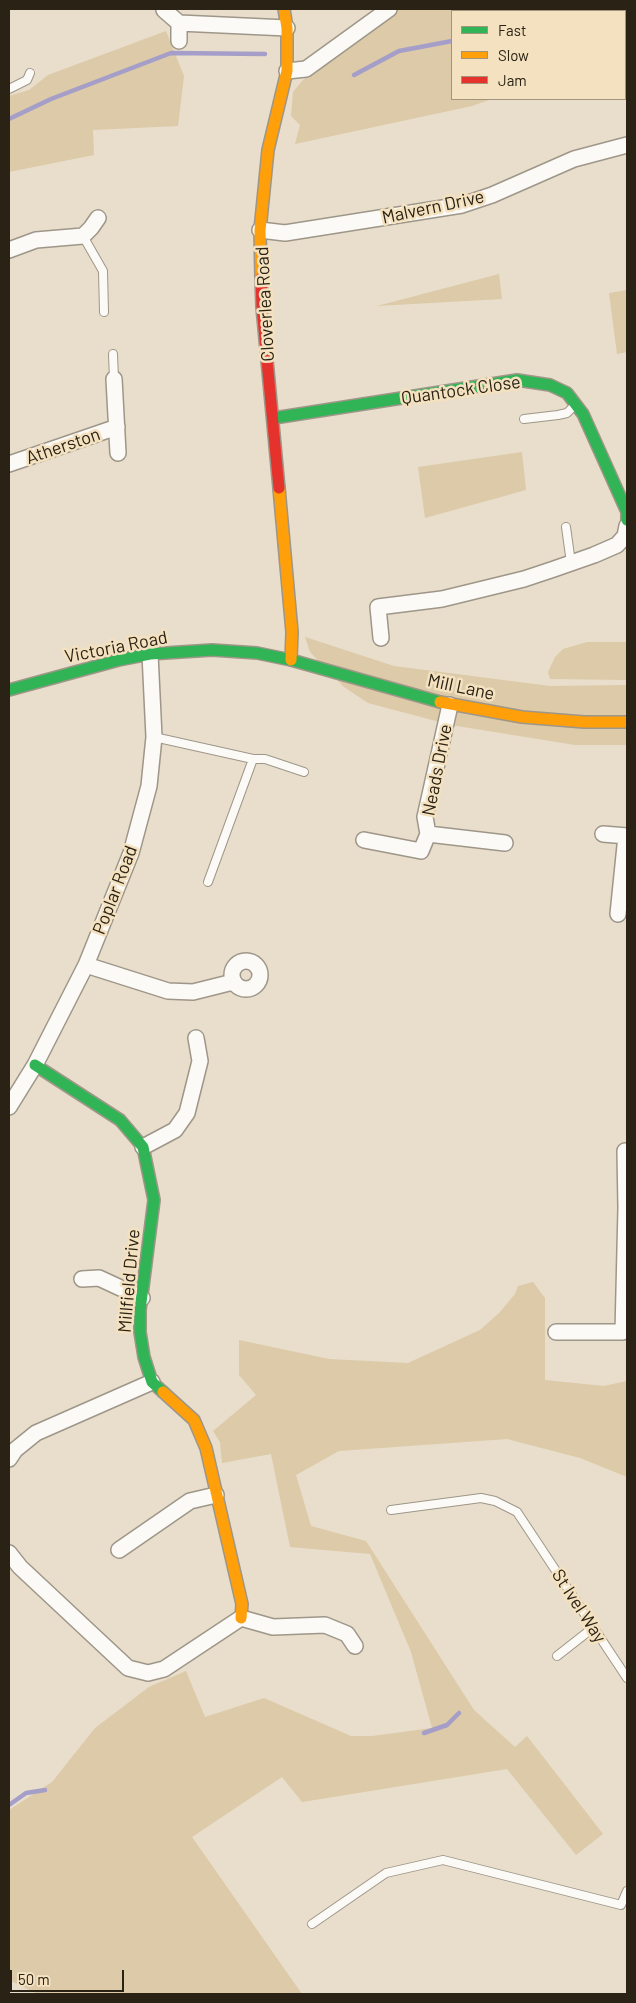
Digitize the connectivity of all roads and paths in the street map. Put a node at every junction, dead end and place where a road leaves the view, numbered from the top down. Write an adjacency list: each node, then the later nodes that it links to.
1 (284, 9): 5 (street, Cloverlea Road)
2 (389, 9): 7 (street)
3 (164, 10): 4 (street)
4 (179, 23): 5 (street); 6 (street)
5 (287, 28): 7 (street, Cloverlea Road)
6 (179, 41)
7 (287, 71): 12 (street, Cloverlea Road)
8 (30, 73): 9 (lane)
9 (9, 89)
10 (627, 145): 12 (street, Malvern Drive)
11 (98, 218): 13 (street)
12 (260, 230): 19 (street, Cloverlea Road)
13 (83, 236): 14 (street); 15 (lane)
14 (9, 250)
15 (104, 312)
16 (113, 354): 17 (lane)
17 (114, 379): 21 (street, Atherston)
18 (576, 404): 19 (street, Quantock Close); 20 (lane); 24 (street, Quantock Close)
19 (274, 418): 30 (street, Cloverlea Road)
20 (524, 419)
21 (117, 427): 22 (street, Atherston); 23 (street, Atherston)
22 (118, 453)
23 (9, 464)
24 (627, 520)
25 (627, 526): 27 (street)
26 (566, 527): 27 (lane)
27 (571, 563): 28 (street)
28 (382, 638)
29 (150, 654): 30 (street, Victoria Road); 31 (street, Victoria Road); 34 (street, Poplar Road)
30 (291, 660): 32 (street, Mill Lane)
31 (9, 690)
32 (450, 705): 33 (street, Mill Lane); 37 (street, Neads Drive)
33 (627, 722)
34 (154, 737): 35 (lane); 44 (street, Poplar Road)
35 (253, 759): 36 (lane); 42 (lane)
36 (304, 772)
37 (428, 834): 40 (street, Neads Drive); 41 (street, Neads Drive)
38 (603, 834): 39 (street)
39 (627, 836): 43 (street)
40 (364, 840)
41 (504, 843)
42 (208, 882)
43 (618, 914)
44 (86, 965): 45 (street); 47 (street, Poplar Road)
45 (233, 982)
46 (196, 1038): 49 (street)
47 (35, 1065): 48 (street, Poplar Road); 49 (street, Millfield Drive)
48 (9, 1107)
49 (143, 1147): 53 (street, Millfield Drive)
50 (625, 1152): 51 (street)
51 (626, 1208): 54 (street)
52 (82, 1279): 53 (street)
53 (142, 1298): 55 (street, Millfield Drive)
54 (556, 1332)
55 (152, 1382): 56 (street); 57 (street)
56 (9, 1459)
57 (216, 1495): 59 (street); 61 (street)
58 (390, 1510): 62 (lane, St Ivel Way)
59 (119, 1550)
60 (9, 1553): 61 (street)
61 (241, 1618): 63 (street)
62 (594, 1627): 64 (lane); 65 (lane, St Ivel Way)
63 (355, 1646)
64 (557, 1656)
65 (627, 1678)
66 (627, 1891): 67 (lane)
67 (312, 1924)

